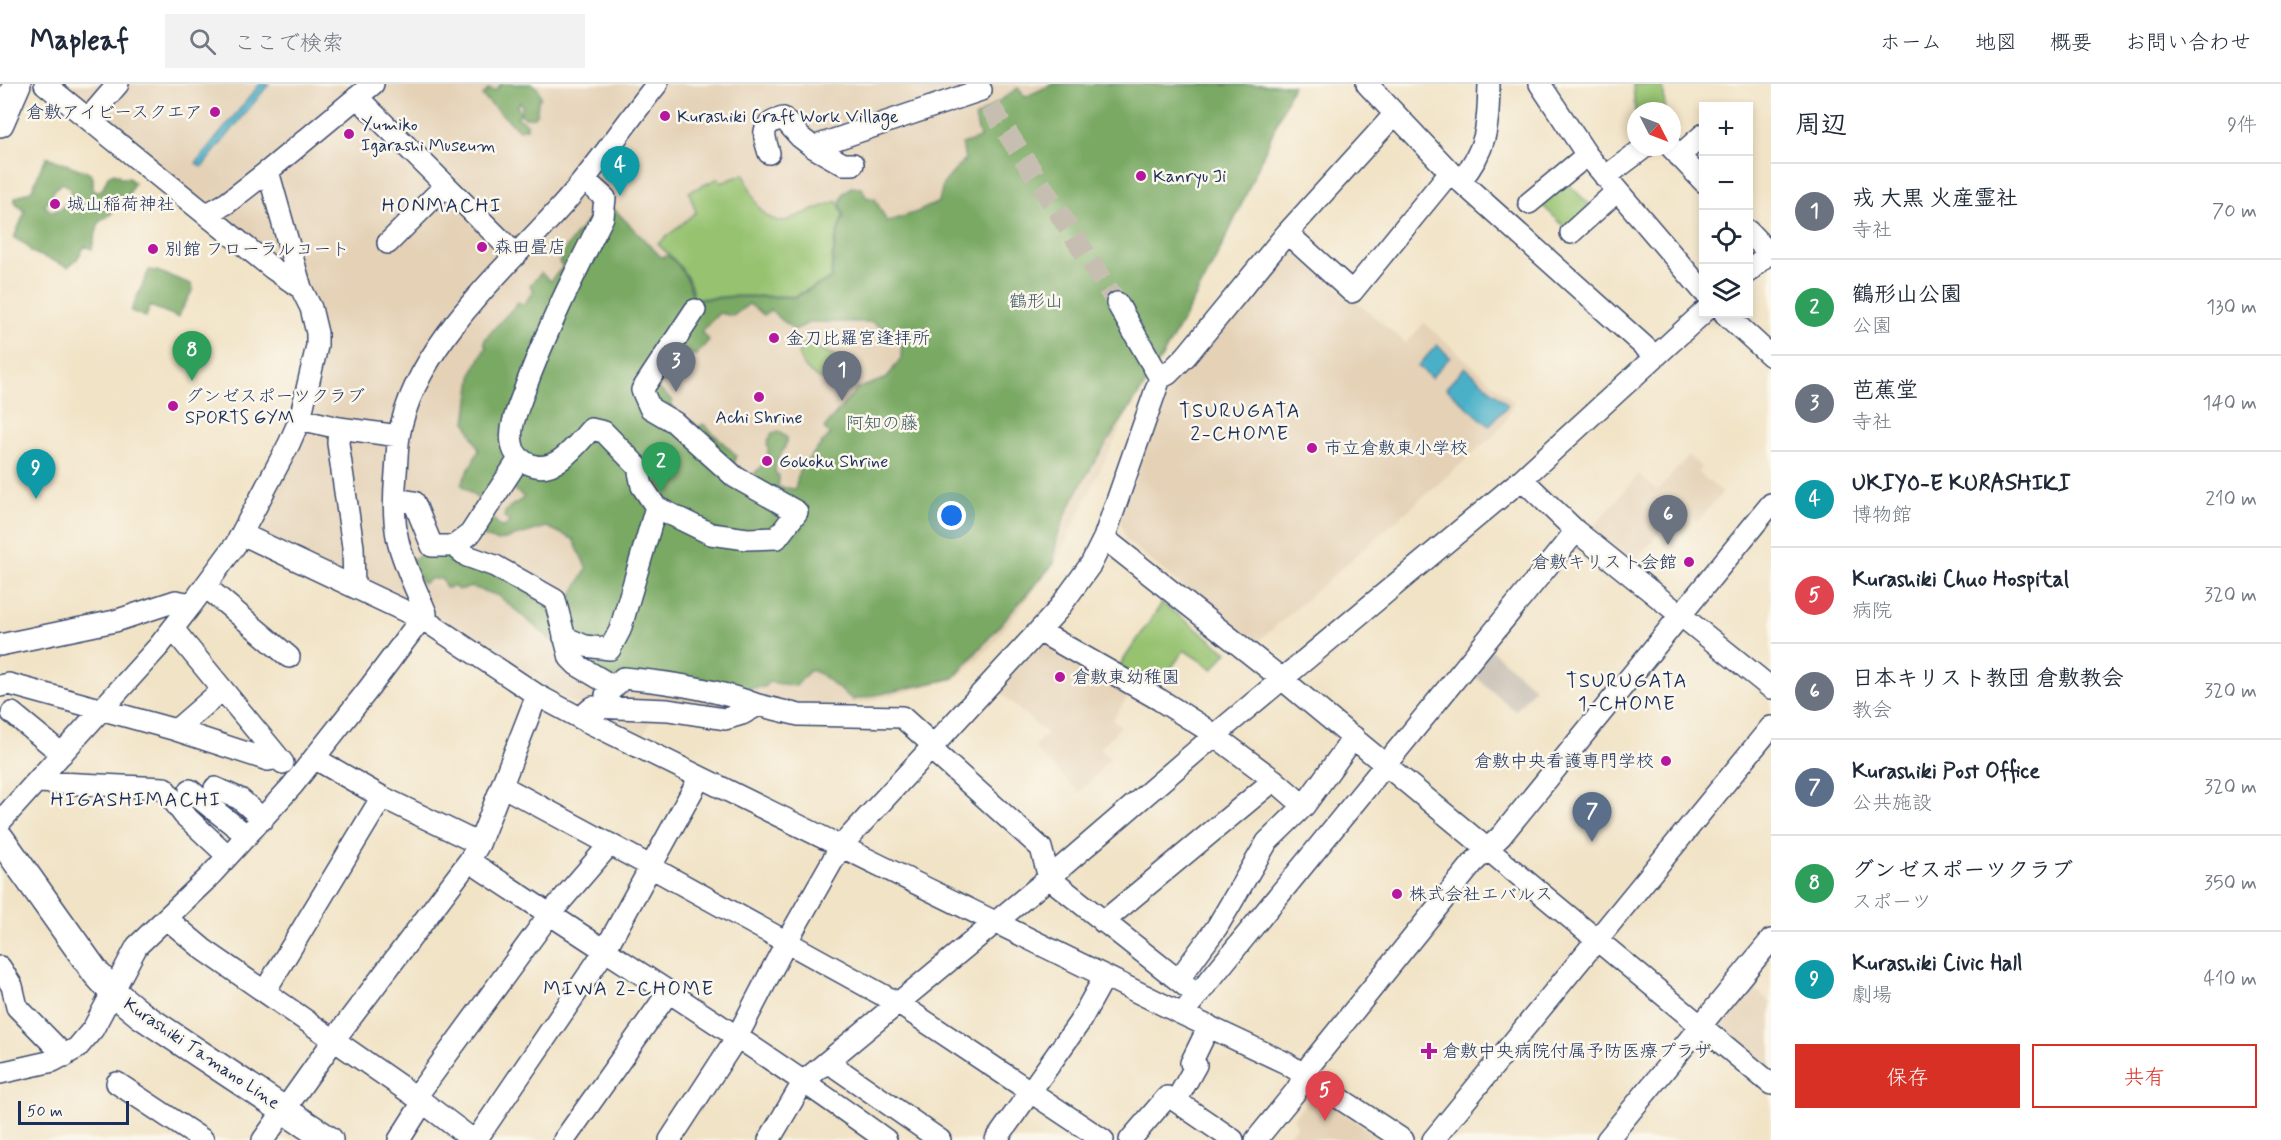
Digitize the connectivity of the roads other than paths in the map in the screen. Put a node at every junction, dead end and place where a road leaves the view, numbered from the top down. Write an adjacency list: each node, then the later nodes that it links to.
1 (45, 84): 10 (street)
2 (118, 84): 10 (street)
3 (657, 84): 22 (street)
4 (1367, 84): 9 (street)
5 (1489, 84): 20 (street)
6 (1540, 84): 15 (street)
7 (365, 91): 19 (street); 24 (street)
8 (984, 93): 12 (street)
9 (1394, 115): 20 (street); 27 (street)
10 (88, 119): 26 (street)
11 (1699, 137): 13 (street)
12 (813, 147): 14 (street); 18 (street)
13 (1681, 148)
14 (769, 153)
15 (1587, 155): 23 (street); 25 (street)
16 (1637, 156): 23 (street)
17 (1679, 156): 21 (street)
18 (853, 164)
19 (268, 171): 26 (street); 35 (street)
20 (1455, 177): 27 (street); 40 (street)
21 (1699, 177)
22 (585, 180): 32 (street); 46 (street)
23 (1611, 184): 28 (street); 34 (street)
24 (445, 186): 30 (street); 32 (street)
25 (1529, 203)
26 (207, 214): 35 (street)
27 (1287, 233): 42 (street)
28 (1571, 233)
29 (1753, 235): 31 (street)
30 (388, 243)
31 (1770, 252): 33 (street)
32 (516, 255): 45 (street)
33 (1753, 268)
34 (1699, 286)
35 (302, 288): 43 (street)
36 (1117, 303): 42 (street)
37 (695, 310): 50 (street)
38 (1699, 316): 40 (street)
39 (1729, 318): 41 (street)
40 (1655, 356): 47 (street)
41 (1771, 356)
42 (1160, 378): 53 (street)
43 (300, 419): 44 (street); 52 (street)
44 (339, 428): 45 (street); 56 (street)
45 (399, 436): 48 (street)
46 (519, 459): 50 (street); 54 (street)
47 (1522, 478): 51 (street); 65 (street)
48 (396, 500): 54 (street); 59 (street)
49 (1771, 504): 58 (street)
50 (656, 507): 62 (street)
51 (1576, 531): 58 (street); 83 (street)
52 (242, 534): 55 (street); 56 (street)
53 (1104, 538): 61 (street); 65 (street)
54 (454, 546): 62 (street)
55 (205, 586): 57 (street); 64 (street)
56 (354, 586): 59 (street)
57 (192, 604): 60 (street); 63 (street)
58 (1680, 615): 68 (street); 99 (street)
59 (423, 620): 70 (street); 82 (street)
60 (172, 629): 69 (street); 72 (street)
61 (1039, 631): 77 (street); 79 (street)
62 (564, 637): 67 (street)
63 (0, 645)
64 (289, 657)
65 (1282, 679): 77 (street); 78 (street)
66 (0, 686): 72 (street)
67 (614, 687): 71 (street); 73 (street)
68 (1771, 688)
69 (222, 690): 76 (street); 81 (street)
70 (537, 695): 73 (street); 88 (street)
71 (758, 705): 73 (street); 79 (street)
72 (103, 709): 76 (street); 80 (street)
73 (587, 712): 85 (street)
74 (12, 713): 80 (street)
75 (1771, 727): 108 (street)
76 (176, 730): 81 (street)
77 (1215, 735): 86 (street); 103 (street)
78 (1353, 737): 83 (street); 92 (street)
79 (933, 747): 98 (street); 103 (street)
80 (62, 754): 87 (street)
81 (277, 758): 84 (street)
82 (314, 758): 84 (street); 91 (street)
83 (1386, 764): 99 (street); 118 (street)
84 (299, 777): 93 (street)
85 (700, 777): 98 (street); 102 (street)
86 (1274, 780): 92 (street); 107 (street)
87 (37, 782): 94 (street); 101 (street)
88 (502, 786): 97 (street); 100 (street)
89 (215, 788): 93 (street)
90 (190, 790): 95 (street)
91 (382, 797): 100 (street); 115 (street)
92 (1304, 806): 114 (street)
93 (262, 819): 95 (street)
94 (0, 822)
95 (247, 836): 101 (street)
96 (0, 838): 116 (main road, Kurashiki Tamano Line)
97 (610, 844): 102 (street); 104 (street)
98 (841, 846): 106 (street); 110 (street)
99 (1487, 850): 108 (street); 128 (street)
100 (474, 852): 104 (street); 124 (street)
101 (228, 856): 105 (street)
102 (650, 866): 110 (street); 111 (street)
103 (1049, 878): 106 (street); 107 (street)
104 (549, 915): 111 (street); 133 (street)
105 (166, 918): 115 (street); 116 (street)
106 (995, 922): 113 (street); 119 (street)
107 (1103, 922): 114 (street)
108 (1597, 939): 122 (street); 154 (street)
109 (1771, 939): 122 (street)
110 (787, 941): 119 (street); 123 (street)
111 (604, 952): 117 (street); 141 (street)
112 (0, 967): 125 (street)
113 (1105, 976): 120 (street); 132 (street)
114 (1179, 979): 118 (street)
115 (265, 991): 124 (street)
116 (113, 992): 125 (street); 135 (main road, Kurashiki Tamano Line)
117 (668, 993): 123 (street); 142 (street)
118 (1197, 995): 120 (street)
119 (899, 1004): 126 (street); 132 (street)
120 (1182, 1014): 121 (street)
121 (1209, 1026): 128 (street); 134 (street)
122 (1700, 1026): 131 (street); 155 (street)
123 (736, 1037): 129 (street); 143 (street)
124 (334, 1040): 133 (street); 135 (street)
125 (65, 1056): 127 (street)
126 (828, 1062): 129 (street); 136 (street)
127 (0, 1073)
128 (1305, 1074): 152 (street); 153 (street)
129 (804, 1081): 144 (street); 145 (street)
130 (117, 1083): 137 (street)
131 (1771, 1084)
132 (1031, 1092): 148 (street); 149 (street)
133 (419, 1099): 140 (street); 141 (street)
134 (1176, 1101): 150 (street); 151 (street)
135 (285, 1110): 138 (street); 139 (main road, Kurashiki Tamano Line)
136 (910, 1119): 146 (street); 147 (street)
137 (203, 1140)
138 (263, 1140)
139 (329, 1140)
140 (399, 1140)
141 (475, 1140)
142 (564, 1140)
143 (670, 1140)
144 (769, 1140)
145 (886, 1140)
146 (896, 1140)
147 (940, 1140)
148 (996, 1140)
149 (1103, 1140)
150 (1130, 1140)
151 (1233, 1140)
152 (1256, 1140)
153 (1403, 1140)
154 (1433, 1140)
155 (1607, 1140)

